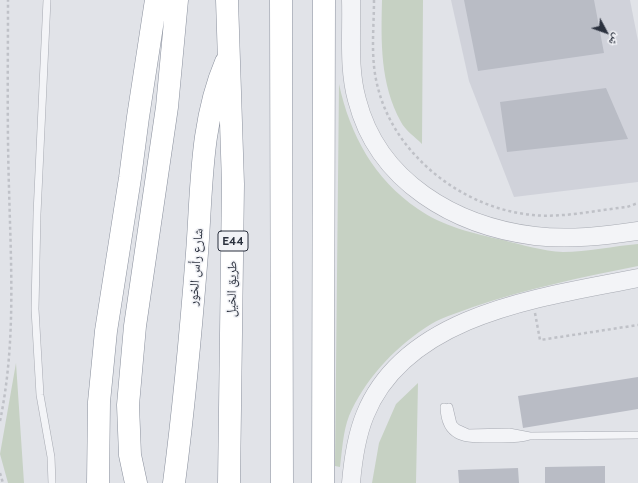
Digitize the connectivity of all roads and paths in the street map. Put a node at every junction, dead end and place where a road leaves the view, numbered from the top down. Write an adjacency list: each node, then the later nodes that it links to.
1 (8, 0): 17 (path)
2 (47, 0): 21 (lane)
3 (156, 0): 22 (highway)
4 (177, 0): 23 (highway)
5 (227, 0): 10 (highway, طريق الخيل / E44)
6 (281, 0): 26 (highway)
7 (324, 0): 27 (highway)
8 (351, 0): 12 (street)
9 (374, 0): 11 (path)
10 (230, 54): 24 (highway, شارع رأس الخور / E44); 25 (highway, طريق الخيل / E44)
11 (638, 203)
12 (638, 231)
13 (638, 278): 14 (street)
14 (532, 301): 15 (path); 28 (street)
15 (638, 325)
16 (446, 407): 18 (lane)
17 (0, 421)
18 (638, 435)
19 (0, 473): 20 (path)
20 (3, 483)
21 (52, 483)
22 (98, 483)
23 (136, 483)
24 (174, 483)
25 (229, 483)
26 (282, 483)
27 (323, 483)
28 (350, 483)

